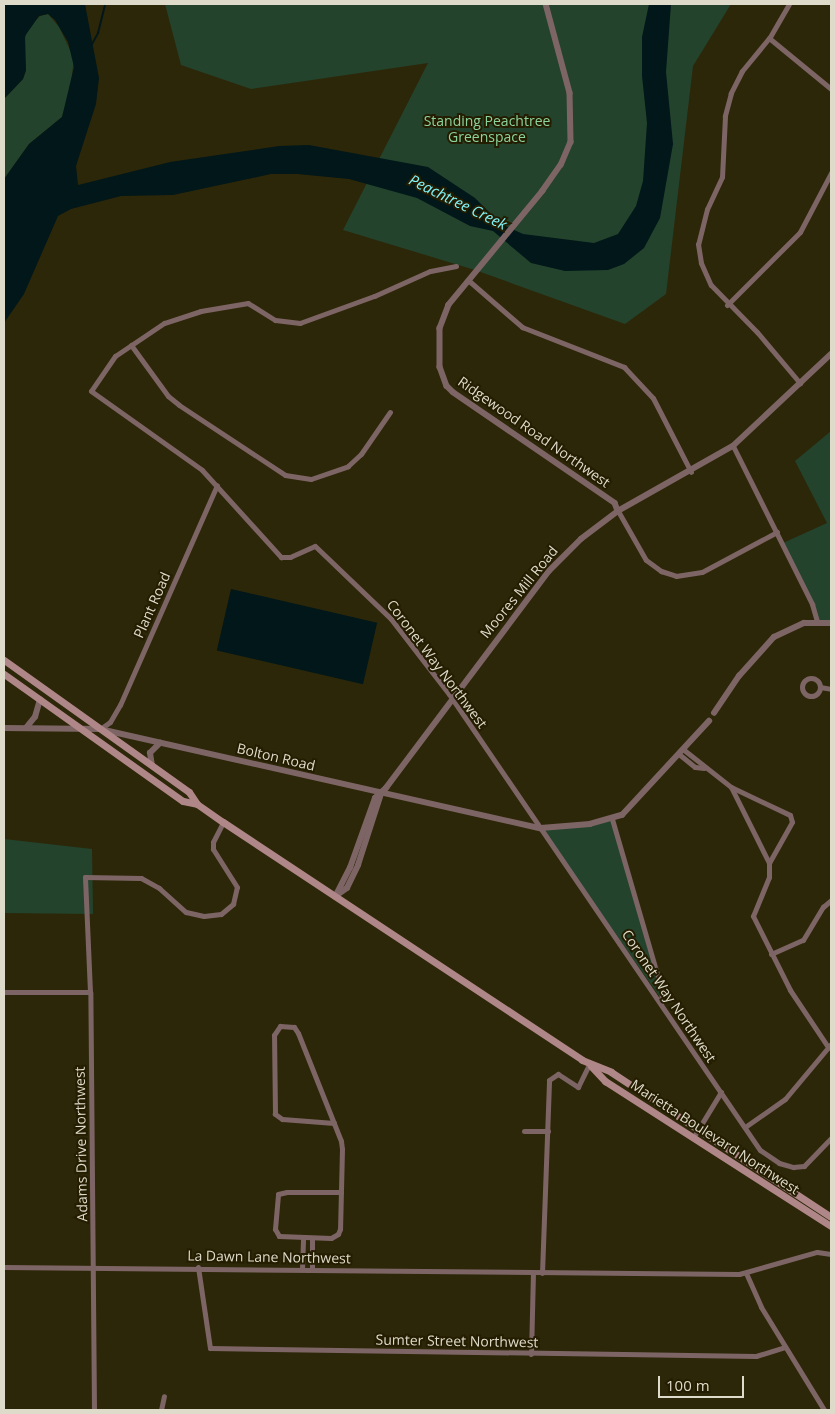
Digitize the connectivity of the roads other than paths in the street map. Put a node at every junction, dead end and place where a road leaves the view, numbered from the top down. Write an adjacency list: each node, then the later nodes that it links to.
1 (546, 4): 7 (street, Ridgewood Road Northwest)
2 (789, 4): 3 (street)
3 (769, 38): 4 (street); 8 (street)
4 (831, 89)
5 (831, 173): 8 (street)
6 (456, 266): 9 (street, Coronet Way Northwest)
7 (468, 280): 14 (street); 16 (street, Ridgewood Road Northwest)
8 (727, 305): 11 (street)
9 (130, 345): 12 (street); 15 (street, Coronet Way Northwest)
10 (831, 354): 11 (street, Moores Mill Road)
11 (800, 383): 13 (street, Moores Mill Road)
12 (390, 412)
13 (733, 446): 14 (street, Moores Mill Road); 17 (street)
14 (691, 472): 16 (street, Moores Mill Road)
15 (217, 485): 24 (street, Coronet Way Northwest); 30 (street, Plant Road)
16 (618, 511): 17 (street, Ridgewood Road Northwest); 24 (street, Moores Mill Road)
17 (777, 532): 18 (street)
18 (817, 622): 19 (street); 26 (street)
19 (831, 623)
20 (4, 660): 30 (main road)
21 (4, 674): 25 (main road)
22 (820, 688): 23 (street)
23 (831, 689)
24 (452, 699): 36 (street, Moores Mill Road); 40 (street, Coronet Way Northwest)
25 (40, 700): 29 (street); 31 (main road)
26 (714, 713)
27 (709, 721): 33 (street)
28 (4, 728): 29 (street, Bolton Road)
29 (26, 728): 31 (street, Bolton Road)
30 (100, 729): 31 (street, Bolton Road); 32 (street, Bolton Road); 34 (main road)
31 (81, 730): 37 (main road)
32 (160, 743): 34 (street); 36 (street, Bolton Road)
33 (682, 752): 35 (street); 38 (street)
34 (152, 766): 37 (main road)
35 (731, 787): 41 (street); 41 (street)
36 (381, 794): 40 (street, Bolton Road); 42 (street, Moores Mill Road)
37 (197, 804): 39 (main road)
38 (612, 819): 40 (street, Bolton Road); 47 (street)
39 (223, 822): 42 (main road); 46 (street, Adams Drive Northwest)
40 (541, 828): 47 (street, Coronet Way Northwest)
41 (769, 863): 44 (street)
42 (336, 897): 49 (main road)
43 (831, 900): 44 (street)
44 (770, 954): 48 (street)
45 (4, 992): 46 (street)
46 (90, 992): 65 (street, Adams Drive Northwest)
47 (661, 1004): 50 (street, Coronet Way Northwest)
48 (830, 1046): 52 (street)
49 (589, 1064): 53 (main road); 55 (street); 56 (main road, Marietta Boulevard Northwest)
50 (721, 1092): 52 (street, Coronet Way Northwest); 53 (street)
51 (334, 1123): 51 (street); 58 (street)
52 (745, 1126): 57 (street, Coronet Way Northwest)
53 (698, 1130): 56 (street); 59 (main road)
54 (524, 1131): 55 (street)
55 (548, 1131): 70 (street)
56 (693, 1138): 60 (main road, Marietta Boulevard Northwest)
57 (831, 1138)
58 (341, 1192): 61 (street); 62 (street)
59 (831, 1217)
60 (831, 1226)
61 (303, 1238): 62 (street); 67 (street)
62 (312, 1238): 68 (street)
63 (831, 1254): 71 (street)
64 (4, 1267): 65 (street, La Dawn Lane Northwest)
65 (94, 1267): 66 (street, La Dawn Lane Northwest); 75 (street, Adams Drive Northwest)
66 (198, 1267): 67 (street, La Dawn Lane Northwest); 73 (street, Sumter Street Northwest)
67 (302, 1269): 68 (street, La Dawn Lane Northwest)
68 (312, 1269): 69 (street, La Dawn Lane Northwest)
69 (533, 1273): 70 (street, La Dawn Lane Northwest); 73 (street)
70 (542, 1273): 71 (street)
71 (746, 1273): 72 (street)
72 (785, 1347): 73 (street, Sumter Street Northwest); 77 (street)
73 (531, 1354)
74 (164, 1396): 76 (street)
75 (94, 1410)
76 (160, 1410)
77 (824, 1410)

